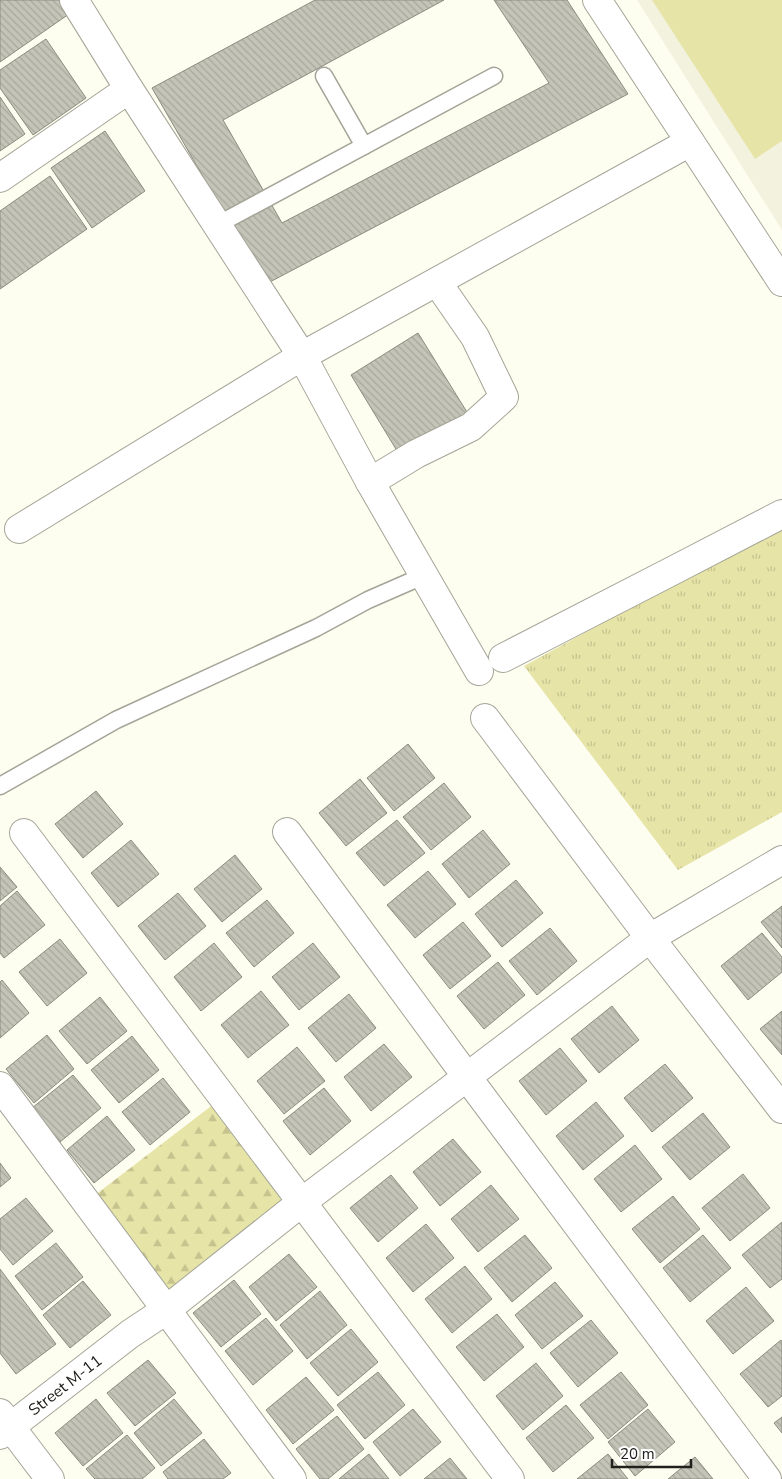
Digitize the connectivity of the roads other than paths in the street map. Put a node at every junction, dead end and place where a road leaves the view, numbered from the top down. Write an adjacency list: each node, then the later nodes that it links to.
1 (74, 0): 5 (street)
2 (597, 0): 6 (street)
3 (324, 76): 7 (lane)
4 (494, 76): 7 (lane)
5 (129, 89): 8 (street); 9 (street)
6 (690, 142): 10 (street); 11 (street)
7 (364, 146): 9 (lane)
8 (0, 178)
9 (217, 225): 12 (street)
10 (437, 282): 12 (street); 13 (street)
11 (782, 282)
12 (302, 356): 13 (street); 15 (street)
13 (370, 482): 16 (street)
14 (782, 514): 17 (street)
15 (19, 529)
16 (423, 576): 18 (street); 20 (lane)
17 (502, 658)
18 (478, 671)
19 (485, 718): 24 (street)
20 (0, 786)
21 (288, 832): 25 (street)
22 (24, 833): 28 (street)
23 (782, 860): 24 (street, Street M-11)
24 (650, 938): 25 (street, Street M-11); 27 (street)
25 (467, 1077): 28 (street, Street M-11); 34 (street)
26 (0, 1086): 29 (street)
27 (782, 1110)
28 (302, 1202): 29 (street, Street M-11); 33 (street)
29 (166, 1310): 30 (street, Street M-11); 32 (street)
30 (3, 1425): 31 (street)
31 (50, 1479)
32 (292, 1479)
33 (510, 1479)
34 (767, 1479)

